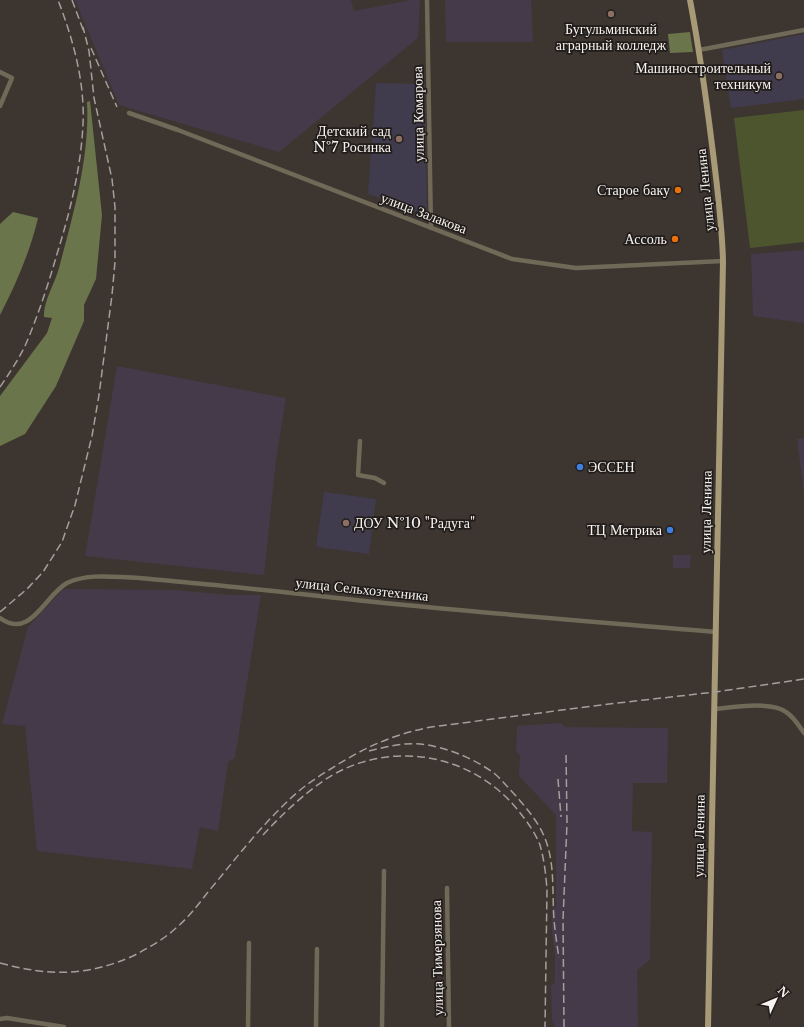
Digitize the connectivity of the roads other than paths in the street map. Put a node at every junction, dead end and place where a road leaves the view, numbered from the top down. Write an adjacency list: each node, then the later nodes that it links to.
1 (427, 0): 8 (street, улица Комарова)
2 (690, 0): 4 (main road, улица Ленина)
3 (804, 30): 4 (street)
4 (699, 50): 9 (main road, улица Ленина)
5 (0, 72): 6 (street)
6 (0, 106)
7 (129, 113): 8 (street, улица Залакова)
8 (431, 228): 9 (street, улица Залакова)
9 (723, 261): 13 (main road, улица Ленина)
10 (360, 442): 11 (street)
11 (384, 483)
12 (0, 618): 13 (street, улица Сельхозтехника)
13 (715, 632): 14 (main road, улица Ленина)
14 (715, 709): 15 (street); 26 (main road, улица Ленина)
15 (804, 733)
16 (384, 871): 24 (street)
17 (447, 888): 25 (street, улица Тимерзянова)
18 (249, 943): 22 (street)
19 (317, 949): 23 (street)
20 (0, 1019): 21 (street)
21 (64, 1027)
22 (248, 1027)
23 (316, 1027)
24 (382, 1027)
25 (449, 1027)
26 (708, 1027)

